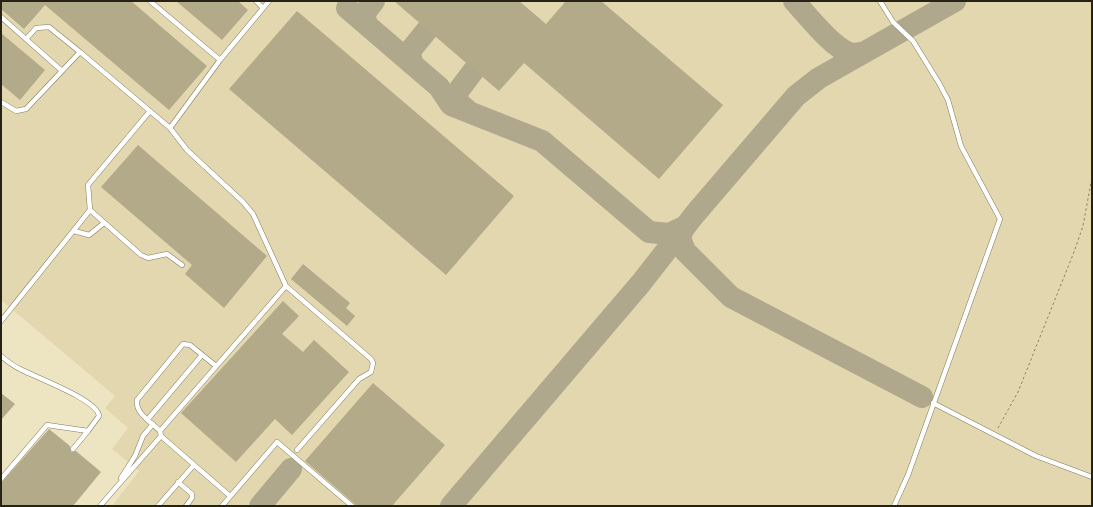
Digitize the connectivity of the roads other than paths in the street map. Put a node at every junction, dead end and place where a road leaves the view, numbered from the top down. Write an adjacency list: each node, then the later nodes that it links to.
1 (150, 1): 9 (lane)
2 (256, 1): 5 (lane)
3 (269, 1): 5 (lane)
4 (880, 1): 23 (lane)
5 (263, 8): 9 (lane)
6 (1, 16): 7 (lane)
7 (27, 38): 8 (lane); 10 (lane)
8 (80, 52): 10 (lane); 12 (lane)
9 (220, 60): 13 (lane)
10 (61, 70): 11 (lane)
11 (1, 102)
12 (150, 111): 13 (lane); 14 (lane)
13 (170, 128): 18 (lane)
14 (90, 210): 15 (lane); 16 (lane)
15 (104, 222): 16 (lane); 17 (lane)
16 (74, 231): 19 (lane)
17 (182, 265)
18 (286, 286): 22 (lane); 29 (lane)
19 (1, 321)
20 (202, 355): 22 (lane); 24 (lane); 24 (lane)
21 (1, 356): 26 (lane)
22 (216, 366): 27 (lane)
23 (933, 403): 31 (lane); 41 (lane)
24 (148, 419): 25 (lane)
25 (153, 424): 27 (lane); 33 (lane)
26 (88, 431): 28 (lane); 32 (lane)
27 (160, 433): 30 (lane); 33 (lane)
28 (73, 449)
29 (297, 450)
30 (194, 465): 34 (lane); 35 (lane)
31 (1092, 478)
32 (1, 480)
33 (119, 481): 36 (lane)
34 (178, 482): 37 (lane); 38 (lane)
35 (230, 496): 39 (lane); 40 (lane)
36 (100, 506)
37 (158, 506)
38 (186, 506)
39 (222, 506)
40 (352, 506)
41 (894, 506)

